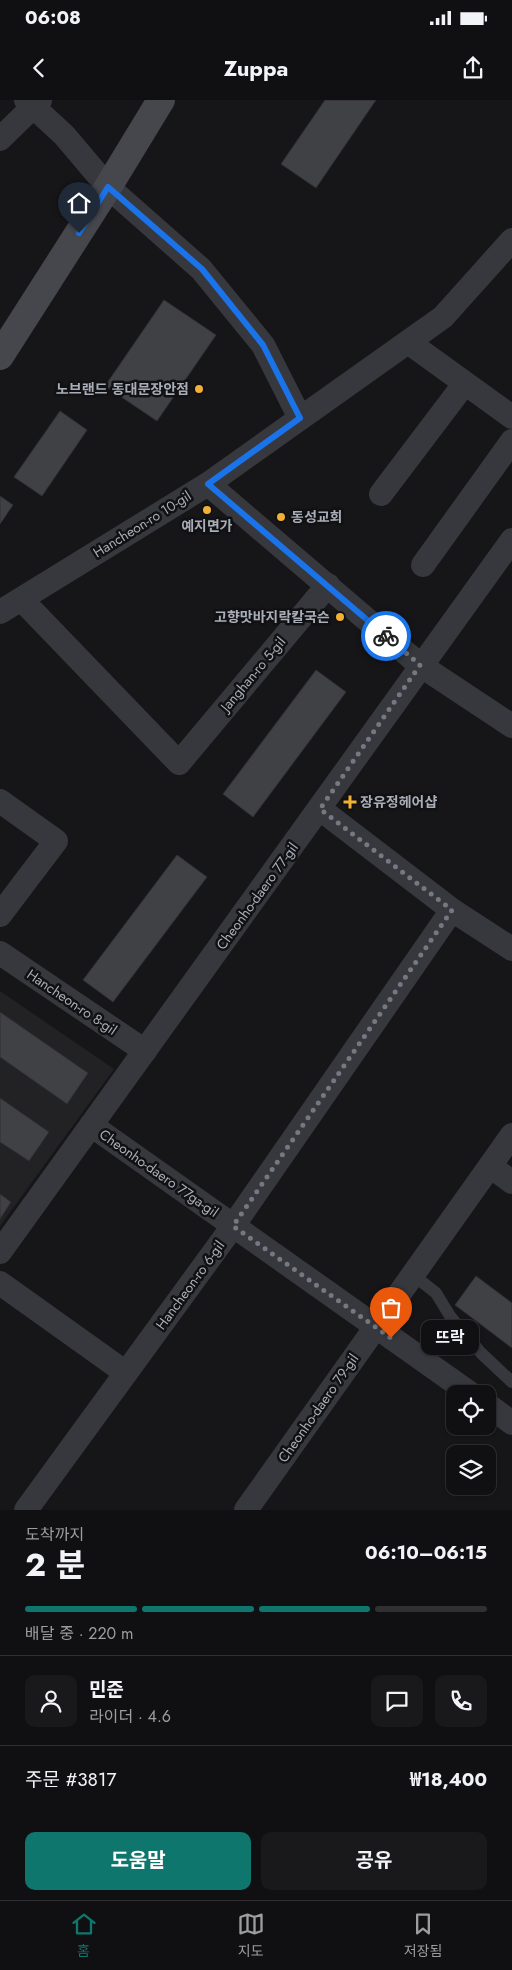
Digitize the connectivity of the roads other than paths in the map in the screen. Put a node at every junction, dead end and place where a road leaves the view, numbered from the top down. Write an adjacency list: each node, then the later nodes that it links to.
1 (161, 100): 4 (main road)
2 (33, 102): 3 (street); 4 (street)
3 (0, 139)
4 (108, 187): 7 (main road); 10 (street)
5 (512, 240): 6 (street, Hancheon-ro 10-gil)
6 (408, 342): 8 (street); 10 (street, Hancheon-ro 10-gil)
7 (0, 356)
8 (465, 383): 9 (street); 13 (street)
9 (512, 417)
10 (300, 418): 12 (street, Hancheon-ro 10-gil)
11 (512, 441): 15 (street)
12 (208, 484): 16 (street); 17 (street, Hancheon-ro 10-gil)
13 (381, 494)
14 (512, 540): 19 (street, Cheonho-daero 77-gil)
15 (423, 565)
16 (328, 585): 17 (street, Janghan-ro 5-gil); 19 (street)
17 (21, 599): 18 (street, Hancheon-ro 10-gil)
18 (0, 612)
19 (420, 665): 20 (street); 22 (street, Cheonho-daero 77-gil)
20 (512, 726)
21 (0, 801): 24 (street)
22 (320, 809): 23 (street); 27 (street, Cheonho-daero 77-gil)
23 (452, 910): 25 (street); 32 (street, Hancheon-ro 6-gil)
24 (0, 915)
25 (512, 949)
26 (0, 953): 27 (street, Hancheon-ro 8-gil)
27 (145, 1051): 28 (street, Cheonho-daero 77-gil)
28 (91, 1125): 32 (street, Cheonho-daero 77ga-gil); 33 (street, Cheonho-daero 77-gil)
29 (512, 1135): 30 (street, Cheonho-daero 79-gil)
30 (490, 1166): 31 (street); 34 (street, Cheonho-daero 79-gil)
31 (512, 1182)
32 (233, 1226): 36 (street, Cheonho-daero 77ga-gil); 37 (street, Hancheon-ro 6-gil)
33 (0, 1252)
34 (412, 1274): 36 (street, Cheonho-daero 79-gil); 38 (lane)
35 (0, 1283): 37 (street)
36 (375, 1327): 39 (street, Cheonho-daero 77ga-gil); 43 (street, Cheonho-daero 79-gil)
37 (126, 1373): 42 (street, Hancheon-ro 6-gil)
38 (512, 1382)
39 (458, 1385)
40 (496, 1411): 41 (street)
41 (512, 1422)
42 (26, 1510)
43 (246, 1510)

